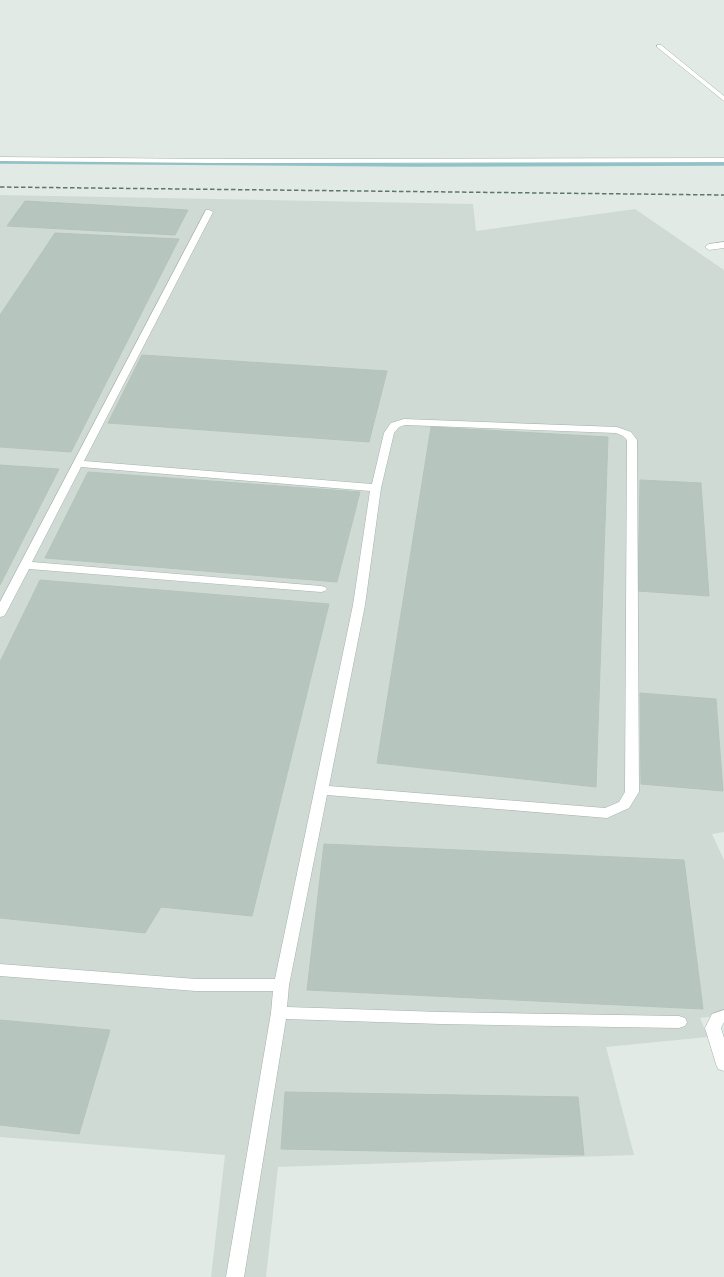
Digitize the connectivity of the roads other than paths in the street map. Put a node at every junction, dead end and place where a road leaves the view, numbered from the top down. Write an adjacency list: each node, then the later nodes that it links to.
1 (659, 46): 2 (street)
2 (724, 99)
3 (0, 159): 4 (street)
4 (724, 160)
5 (209, 212): 8 (street)
6 (724, 245): 7 (street)
7 (709, 247)
8 (78, 464): 9 (street); 10 (street)
9 (376, 488): 13 (street); 13 (street)
10 (25, 564): 11 (street); 12 (street)
11 (321, 589)
12 (0, 613)
13 (322, 790): 15 (street)
14 (0, 970): 15 (street)
15 (282, 985): 16 (street)
16 (279, 1013): 18 (street); 20 (street)
17 (724, 1016): 19 (street)
18 (679, 1022)
19 (724, 1064)
20 (235, 1277)

